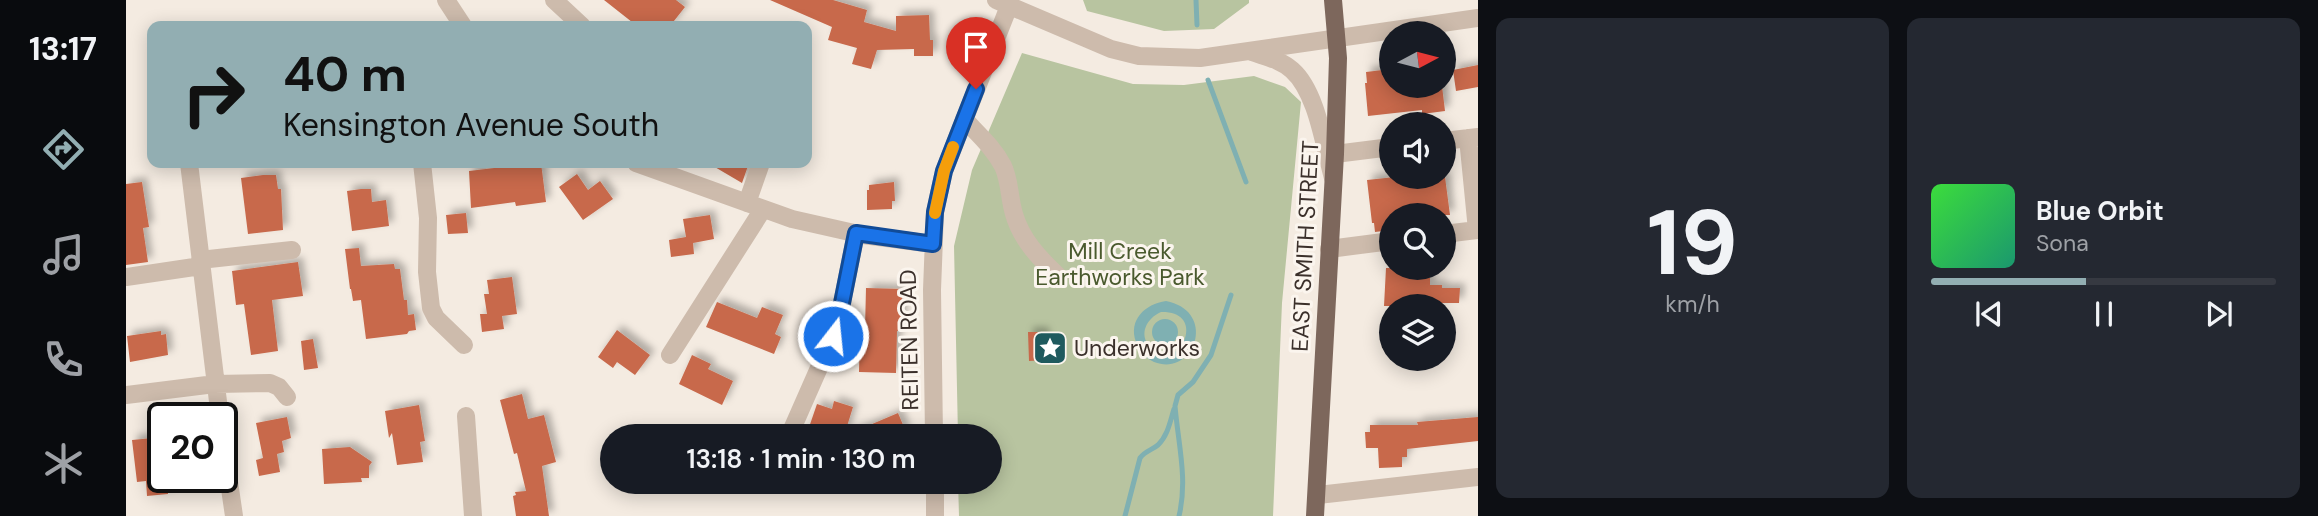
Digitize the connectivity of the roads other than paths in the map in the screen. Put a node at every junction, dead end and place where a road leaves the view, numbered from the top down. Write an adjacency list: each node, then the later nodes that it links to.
1 (446, 0): 6 (street)
2 (554, 0): 7 (street)
3 (1333, 0): 8 (main road, EAST SMITH STREET)
4 (1003, 3): 9 (street); 10 (street, REITEN ROAD)
5 (1478, 18): 8 (street)
6 (460, 21)
7 (577, 21)
8 (1336, 37): 9 (street); 13 (main road, EAST SMITH STREET)
9 (1249, 51): 18 (street)
10 (964, 119): 23 (street, REITEN ROAD); 27 (street)
11 (1473, 138): 21 (street)
12 (1379, 149): 13 (street)
13 (1335, 154): 18 (main road, EAST SMITH STREET)
14 (190, 168): 26 (street)
15 (423, 168): 29 (street)
16 (650, 168): 19 (street)
17 (760, 168): 19 (street)
18 (1334, 182): 24 (main road, EAST SMITH STREET)
19 (755, 206): 20 (street); 30 (street)
20 (856, 233): 23 (street); 36 (street)
21 (1456, 233)
22 (1379, 243): 24 (street)
23 (933, 244): 37 (street, REITEN ROAD)
24 (1329, 249): 41 (main road, EAST SMITH STREET)
25 (292, 250): 26 (street)
26 (201, 263): 28 (street); 31 (street)
27 (1058, 276)
28 (126, 277)
29 (464, 345)
30 (670, 355)
31 (215, 384): 32 (street); 33 (street); 34 (street)
32 (126, 395)
33 (287, 397)
34 (218, 402)
35 (466, 416): 43 (street)
36 (794, 424)
37 (934, 424)
38 (1478, 477): 41 (street)
39 (231, 493): 42 (street)
40 (935, 494): 44 (street)
41 (1318, 495): 45 (main road, EAST SMITH STREET)
42 (234, 516)
43 (473, 516)
44 (936, 516)
45 (1315, 516)

